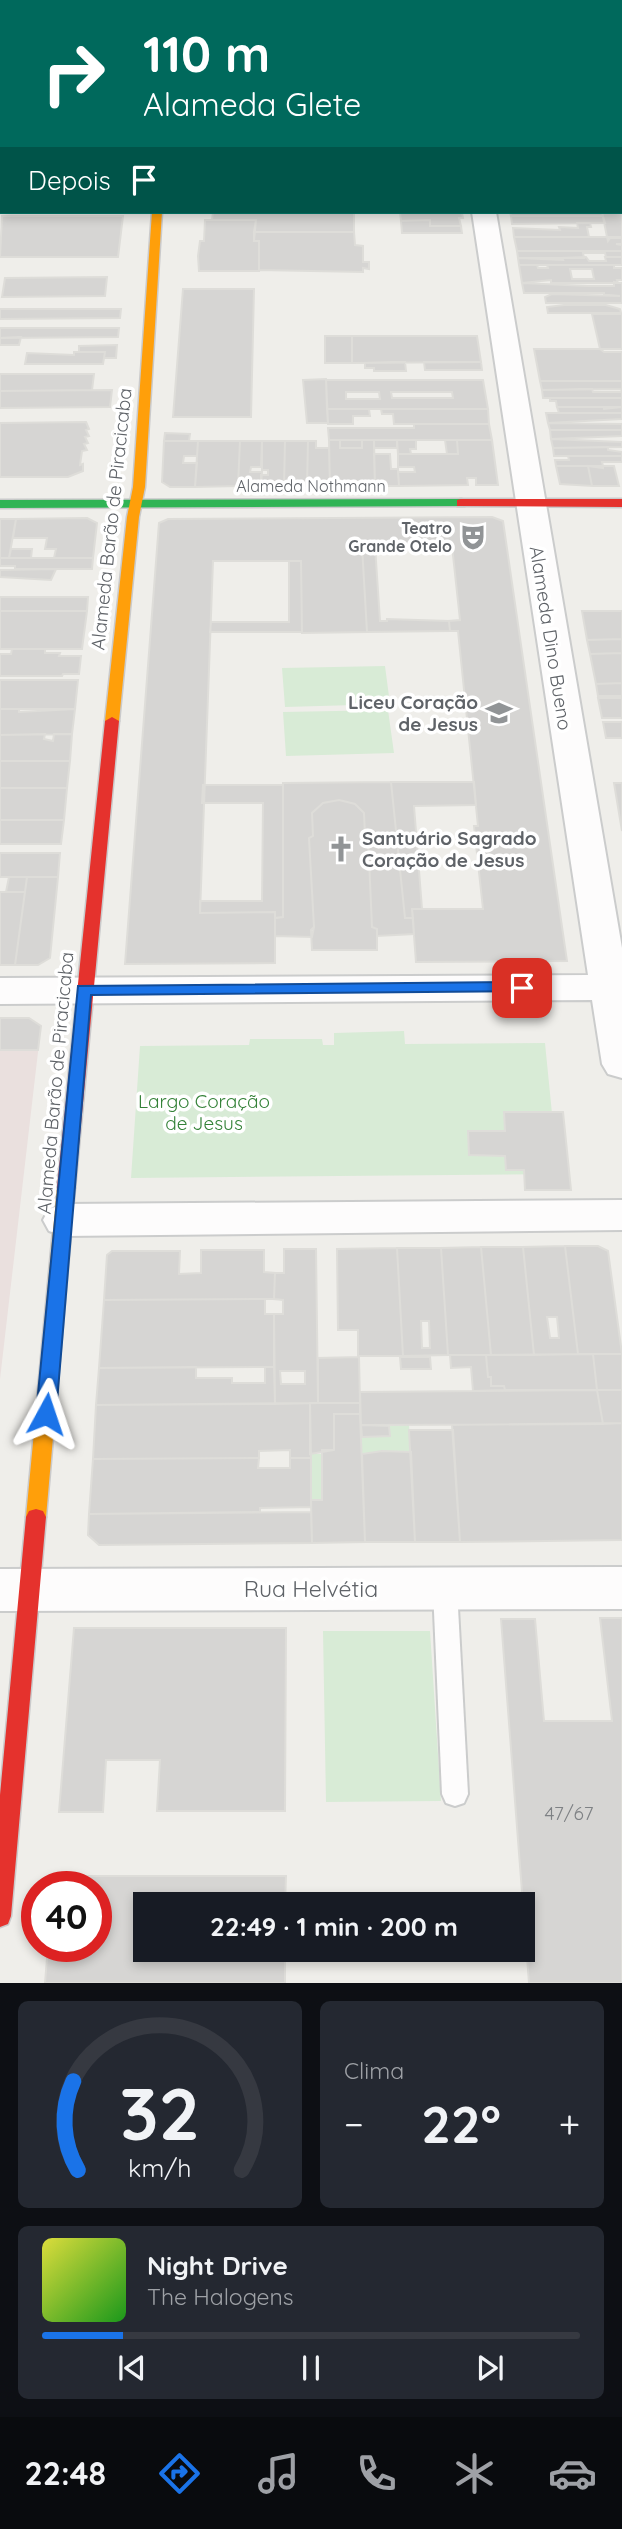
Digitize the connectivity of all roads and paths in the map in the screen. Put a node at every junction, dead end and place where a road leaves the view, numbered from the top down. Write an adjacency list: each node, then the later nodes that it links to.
1 (157, 214): 4 (street, Alameda Barão de Piracicaba)
2 (484, 214): 5 (street, Alameda Dino Bueno)
3 (0, 503): 4 (street, Alameda Nothmann)
4 (136, 503): 5 (street, Alameda Nothmann); 8 (street, Alameda Barão de Piracicaba)
5 (530, 503): 6 (street, Alameda Nothmann); 7 (street, Alameda Dino Bueno)
6 (622, 503)
7 (615, 987): 8 (street); 10 (street, Alameda Dino Bueno)
8 (84, 990): 9 (street); 12 (street, Alameda Barão de Piracicaba)
9 (0, 991)
10 (622, 1064)
11 (622, 1215): 12 (street)
12 (64, 1220): 15 (street, Alameda Barão de Piracicaba)
13 (622, 1588): 14 (street, Rua Helvétia)
14 (445, 1589): 15 (street, Rua Helvétia); 16 (lane)
15 (15, 1590): 17 (street, Alameda Barão de Piracicaba)
16 (455, 1794)
17 (0, 1916)

